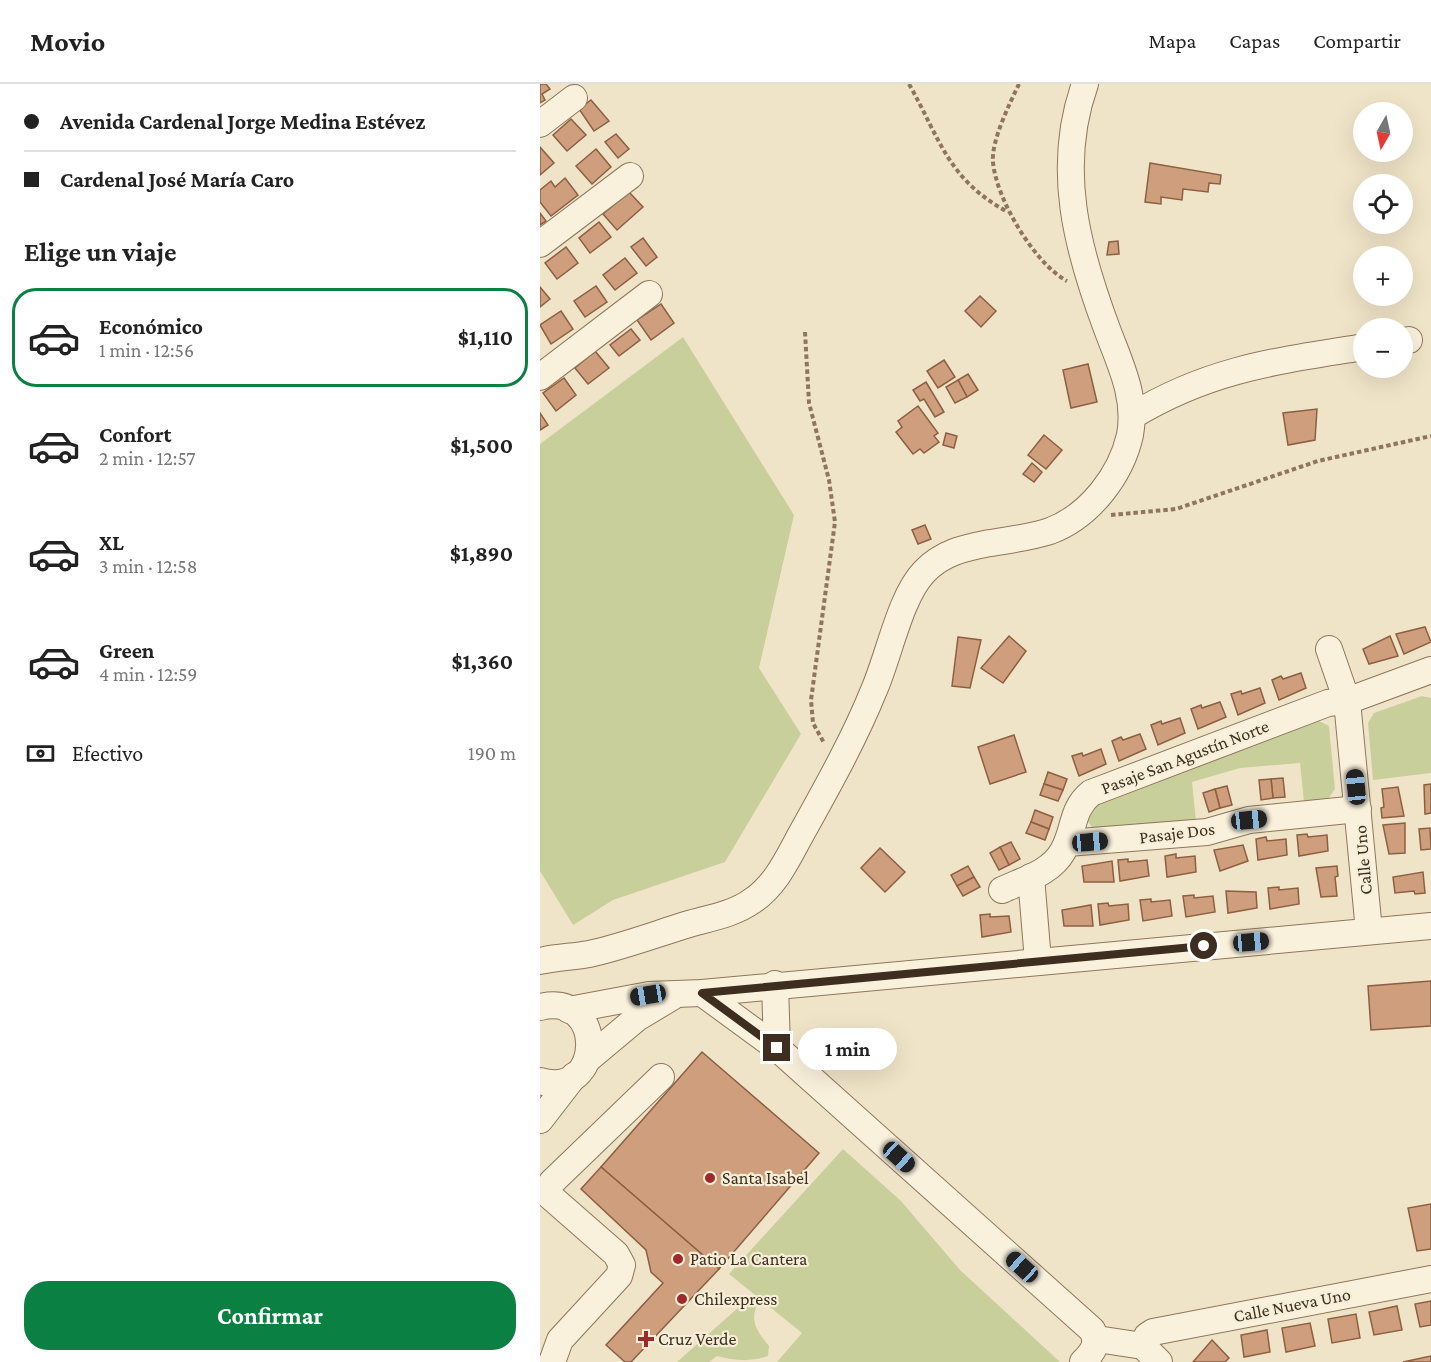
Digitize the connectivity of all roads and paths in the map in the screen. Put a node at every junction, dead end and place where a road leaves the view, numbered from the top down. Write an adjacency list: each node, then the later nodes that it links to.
1 (909, 84): 7 (path)
2 (1020, 84): 7 (path)
3 (1085, 84): 9 (street)
4 (574, 98): 5 (street)
5 (540, 124)
6 (630, 176): 8 (street)
7 (1008, 213): 9 (path)
8 (540, 244)
9 (1091, 286): 14 (street)
10 (649, 294): 13 (street)
11 (805, 332): 20 (path)
12 (1353, 349): 14 (street)
13 (540, 376)
14 (1132, 416): 16 (street)
15 (1431, 436): 16 (path)
16 (1080, 513): 20 (street)
17 (1329, 649): 19 (street, Calle Uno)
18 (1430, 672): 19 (street, Pasaje San Agustín Norte)
19 (1347, 702): 21 (street, Calle Uno); 22 (street, Pasaje San Agustín Norte)
20 (840, 766): 27 (street)
21 (1358, 809): 22 (street, Pasaje Dos); 26 (street, Calle Uno)
22 (1067, 843): 23 (street, Pasaje San Agustín Norte)
23 (1031, 877): 24 (street, Pasaje San Agustín Norte); 28 (street)
24 (1002, 890)
25 (1431, 926): 26 (street)
26 (1369, 931): 28 (street)
27 (540, 961)
28 (1038, 961): 29 (street)
29 (775, 984): 30 (street); 32 (street)
30 (691, 993): 31 (street); 32 (street); 33 (street)
31 (551, 1002): 33 (street)
32 (777, 1048): 39 (street)
33 (581, 1068): 35 (street); 36 (street)
34 (661, 1077): 37 (street)
35 (540, 1081)
36 (540, 1120)
37 (544, 1184): 41 (street)
38 (1431, 1279): 40 (street, Calle Nueva Uno)
39 (1094, 1334): 40 (street, Calle Nueva Uno); 42 (street)
40 (1152, 1346)
41 (552, 1362)
42 (1083, 1362)

